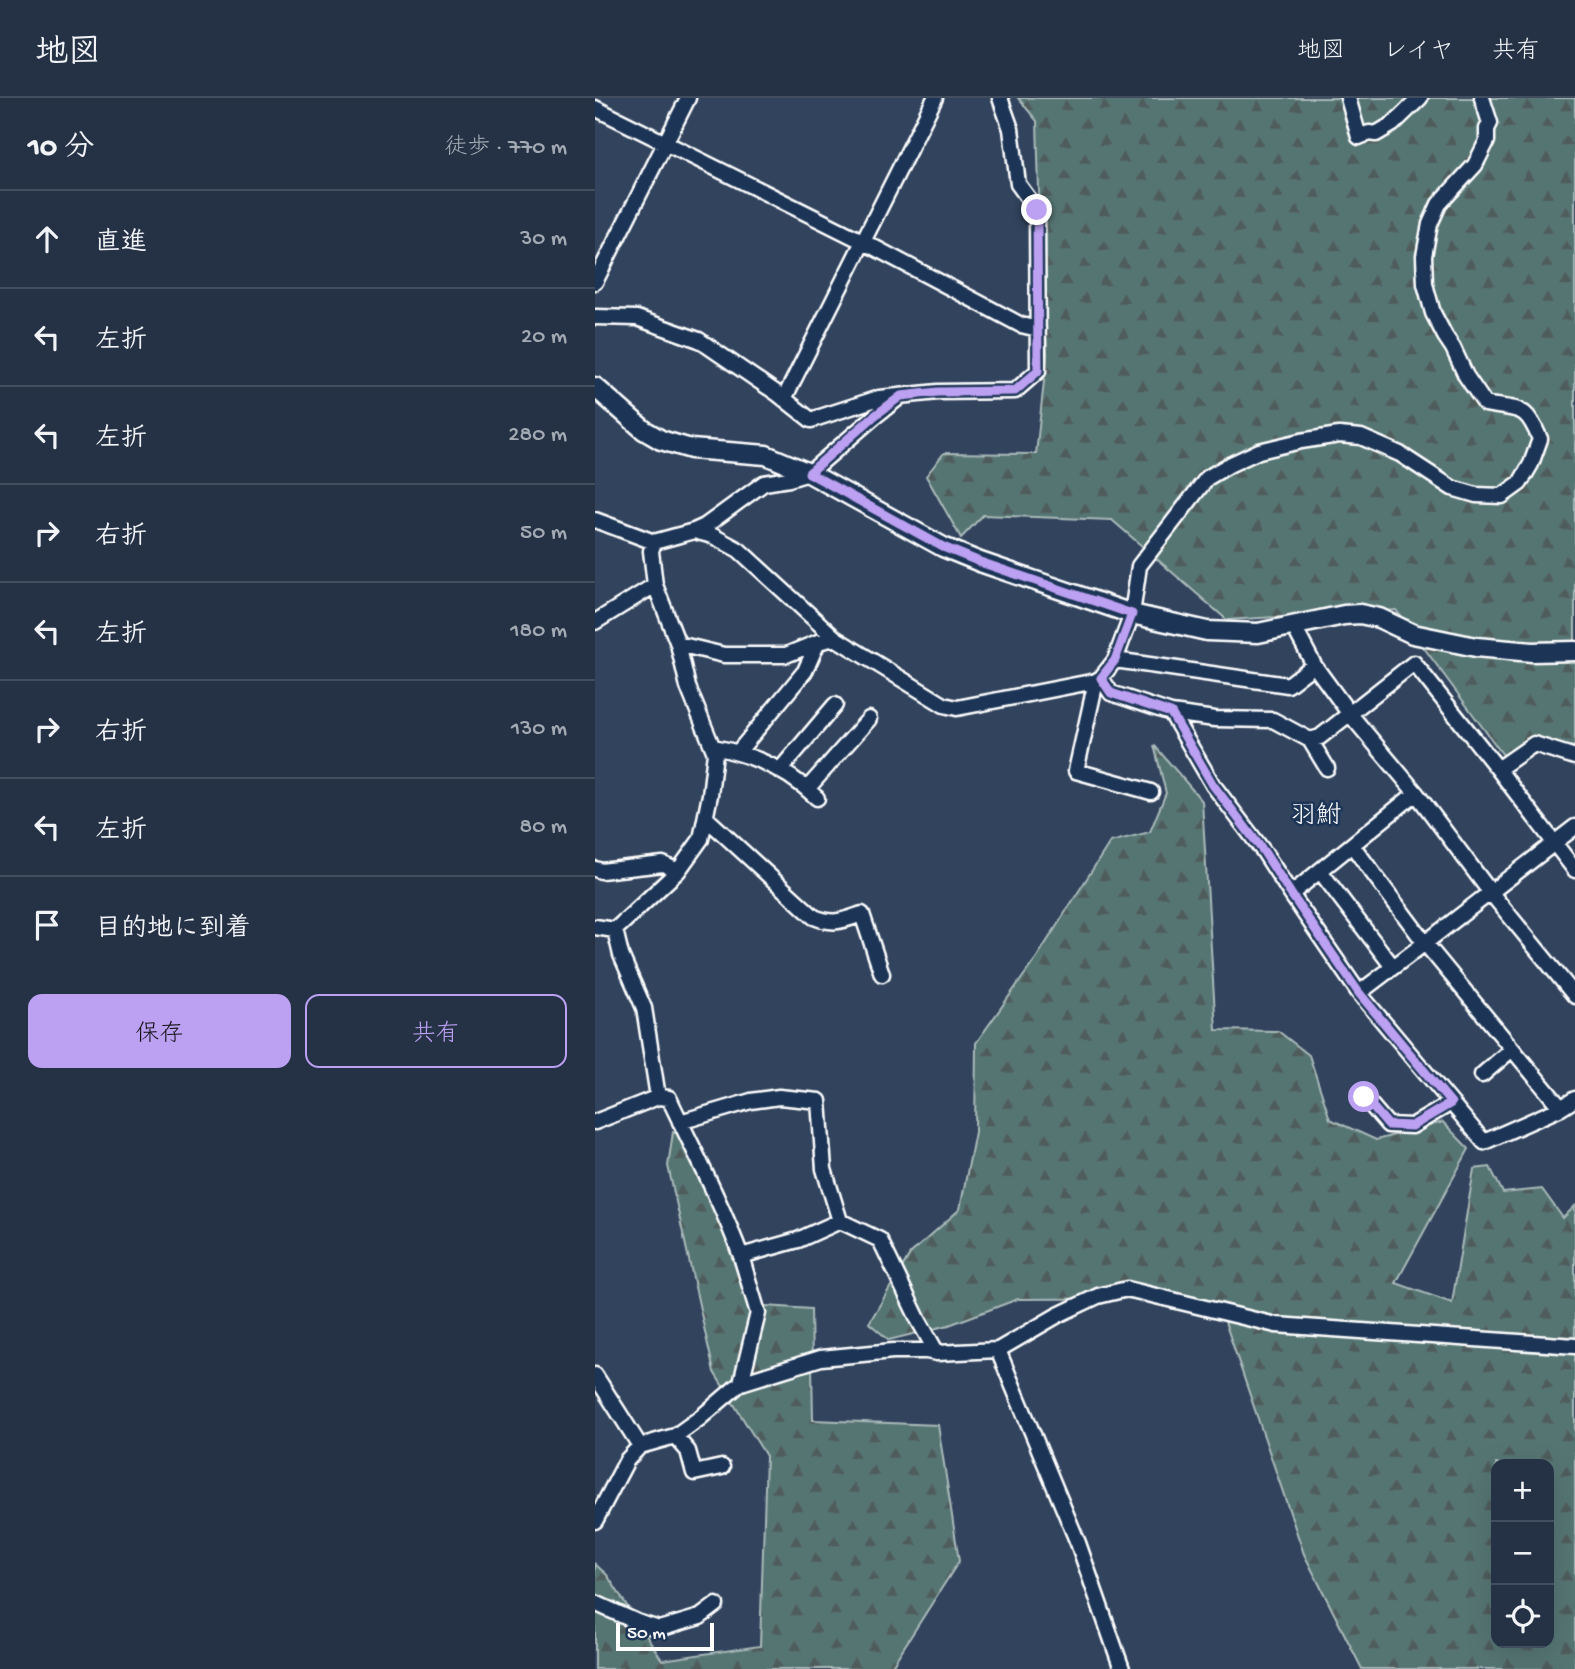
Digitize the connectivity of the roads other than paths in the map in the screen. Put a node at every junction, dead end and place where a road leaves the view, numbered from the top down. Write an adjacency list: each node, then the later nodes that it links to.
1 (688, 98): 8 (street)
2 (935, 98): 9 (street)
3 (1000, 98): 12 (street)
4 (1348, 98): 5 (street)
5 (1420, 98)
6 (1482, 98): 21 (street)
7 (595, 108): 8 (street)
8 (666, 144): 9 (street); 10 (street)
9 (862, 241): 12 (street); 15 (street)
10 (595, 282)
11 (595, 317): 15 (street)
12 (1038, 329): 14 (street)
13 (595, 387): 16 (street)
14 (901, 396): 15 (street); 16 (street)
15 (784, 399)
16 (809, 473): 18 (street); 21 (street)
17 (595, 520): 19 (street)
18 (694, 531): 19 (street); 24 (street)
19 (654, 542): 20 (street)
20 (655, 585): 22 (street); 26 (street)
21 (1132, 614): 23 (street); 28 (street)
22 (595, 622)
23 (1294, 627): 27 (street); 29 (street)
24 (835, 638): 25 (street); 30 (street)
25 (818, 642): 26 (street); 37 (street)
26 (678, 645): 36 (street)
27 (1575, 651)
28 (1115, 660): 29 (street); 30 (street)
29 (1314, 665): 33 (street)
30 (1099, 680): 32 (street); 42 (street)
31 (835, 705): 41 (street)
32 (1171, 713): 35 (street); 53 (street)
33 (1349, 713): 35 (street); 40 (street); 43 (street)
34 (869, 719): 41 (street)
35 (1310, 740): 39 (street)
36 (713, 747): 37 (street); 44 (street)
37 (739, 751): 41 (street)
38 (1575, 757): 40 (street)
39 (1327, 768)
40 (1498, 769): 46 (street)
41 (780, 770)
42 (1151, 792)
43 (1416, 793): 47 (street); 52 (street)
44 (706, 818): 50 (street); 58 (street)
45 (1575, 827): 46 (street)
46 (1554, 844): 49 (street); 52 (street)
47 (1352, 845): 51 (street); 56 (street)
48 (595, 869): 50 (street)
49 (1575, 870)
50 (678, 871): 55 (street)
51 (1320, 871): 53 (street); 57 (street)
52 (1491, 893): 56 (street); 60 (street)
53 (1291, 894): 59 (street)
54 (595, 927): 55 (street)
55 (615, 930): 63 (street)
56 (1425, 943): 57 (street); 61 (street)
57 (1393, 967): 59 (street)
58 (882, 974)
59 (1359, 993): 66 (street)
60 (1575, 996)
61 (1512, 1049): 62 (street); 67 (street)
62 (1482, 1075)
63 (658, 1097): 68 (street); 69 (street)
64 (1364, 1097): 66 (street)
65 (1575, 1099): 67 (street)
66 (1451, 1103): 67 (street)
67 (1561, 1108)
68 (595, 1122)
69 (680, 1122): 70 (street); 71 (street)
70 (840, 1221): 71 (street); 74 (street)
71 (741, 1256): 76 (street)
72 (1575, 1346): 73 (street)
73 (998, 1350): 74 (street); 85 (street)
74 (937, 1353): 76 (street)
75 (595, 1376): 77 (street)
76 (741, 1383): 79 (street)
77 (609, 1396): 78 (street); 80 (street)
78 (595, 1404)
79 (675, 1436): 80 (street); 81 (street)
80 (640, 1446): 82 (street)
81 (722, 1466)
82 (595, 1521)
83 (595, 1603): 84 (street)
84 (716, 1605)
85 (1122, 1669)

